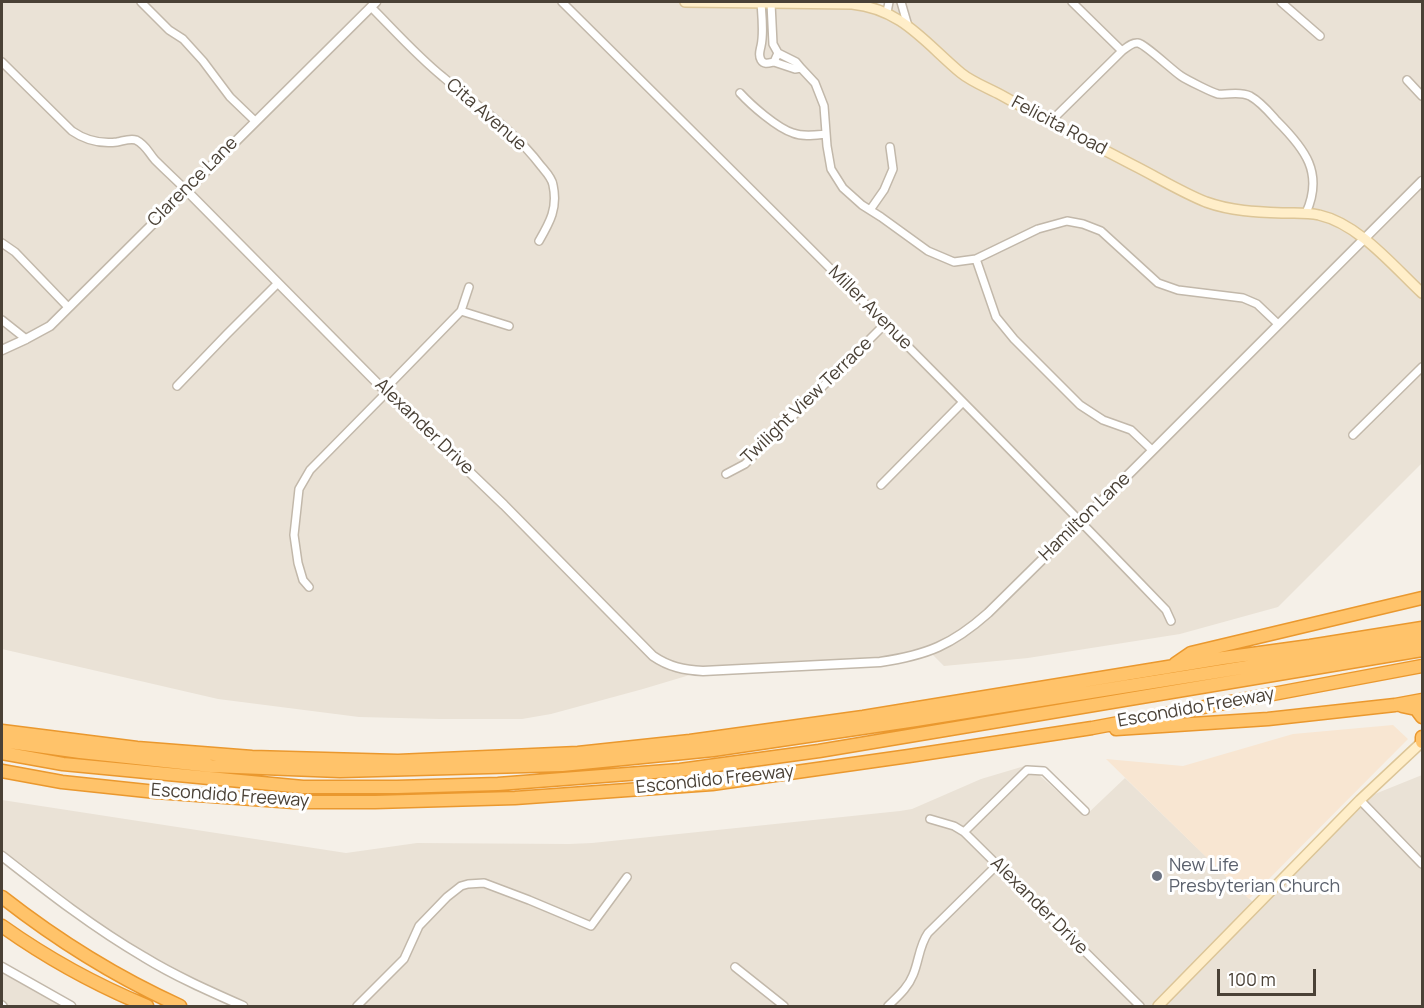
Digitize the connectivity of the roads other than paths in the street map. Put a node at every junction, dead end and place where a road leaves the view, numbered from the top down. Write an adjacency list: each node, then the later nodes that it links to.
1 (141, 2): 21 (street)
2 (562, 2): 39 (street, Miller Avenue)
3 (686, 2): 8 (main road, Felicita Road)
4 (889, 2): 10 (street)
5 (901, 2): 11 (street)
6 (1072, 2): 13 (street)
7 (1281, 2): 12 (street)
8 (766, 3): 10 (main road, Felicita Road); 14 (street); 16 (street)
9 (373, 4): 21 (street, Clarence Lane); 30 (street, Cita Avenue)
10 (886, 12): 11 (main road, Felicita Road)
11 (908, 26): 22 (main road, Felicita Road)
12 (1320, 36)
13 (1122, 51): 22 (street); 28 (street)
14 (778, 53): 16 (street); 17 (street)
15 (2, 62): 26 (street)
16 (774, 62): 17 (street)
17 (801, 68): 23 (street)
18 (1407, 81): 20 (street)
19 (740, 93): 23 (street)
20 (1422, 96)
21 (255, 121): 26 (street, Clarence Lane)
22 (1050, 122): 28 (main road, Felicita Road)
23 (826, 134): 27 (street)
24 (890, 147): 27 (street)
25 (1422, 181): 29 (street, Hamilton Lane)
26 (186, 190): 33 (street, Alexander Drive); 36 (street, Clarence Lane)
27 (870, 210): 32 (street)
28 (1306, 213): 29 (main road, Felicita Road)
29 (1364, 238): 35 (main road, Felicita Road); 40 (street, Hamilton Lane)
30 (539, 241)
31 (2, 243): 36 (street)
32 (976, 260): 40 (street); 49 (street)
33 (278, 283): 45 (street); 46 (street, Alexander Drive)
34 (469, 287): 37 (street)
35 (1422, 293)
36 (68, 307): 42 (street, Clarence Lane)
37 (461, 311): 41 (street); 46 (street)
38 (2, 320): 42 (street)
39 (885, 324): 47 (street, Miller Avenue); 50 (street, Twilight View Terrace)
40 (1278, 324): 49 (street, Hamilton Lane)
41 (509, 326)
42 (26, 339): 43 (street, Clarence Lane)
43 (2, 350)
44 (1422, 367): 48 (street)
45 (177, 386)
46 (385, 391): 53 (street); 60 (street, Alexander Drive)
47 (963, 402): 51 (street); 52 (street, Miller Avenue)
48 (1353, 435)
49 (1152, 450): 52 (street, Hamilton Lane)
50 (726, 474)
51 (881, 485)
52 (1081, 521): 55 (street, Miller Avenue); 60 (street, Hamilton Lane)
53 (309, 587)
54 (1422, 598): 61 (highway)
55 (1171, 621)
56 (1422, 628): 58 (highway)
57 (1422, 639): 63 (highway)
58 (1310, 646): 61 (highway); 63 (highway)
59 (1422, 650): 72 (highway)
60 (663, 663)
61 (1171, 666): 68 (highway)
62 (1422, 666): 67 (highway, Escondido Freeway)
63 (1243, 668): 70 (highway)
64 (1422, 700): 65 (highway)
65 (1395, 705): 66 (highway); 67 (highway)
66 (1422, 717)
67 (1092, 728): 73 (highway, Escondido Freeway)
68 (2, 731)
69 (1422, 737): 71 (highway)
70 (2, 741)
71 (1422, 742): 74 (main road)
72 (2, 753)
73 (2, 771)
74 (1360, 800): 80 (street); 94 (main road)
75 (1085, 811): 77 (street)
76 (930, 819): 77 (street, Alexander Drive)
77 (964, 832): 79 (street, Alexander Drive)
78 (2, 856): 89 (street)
79 (998, 864): 92 (street); 93 (street, Alexander Drive)
80 (1422, 864)
81 (627, 877): 90 (street)
82 (2, 897): 88 (highway)
83 (2, 926): 87 (highway)
84 (2, 967): 86 (street)
85 (735, 967): 91 (street)
86 (71, 1006)
87 (147, 1006)
88 (180, 1006)
89 (243, 1006)
90 (357, 1006)
91 (784, 1006)
92 (888, 1006)
93 (1140, 1006)
94 (1158, 1006)

